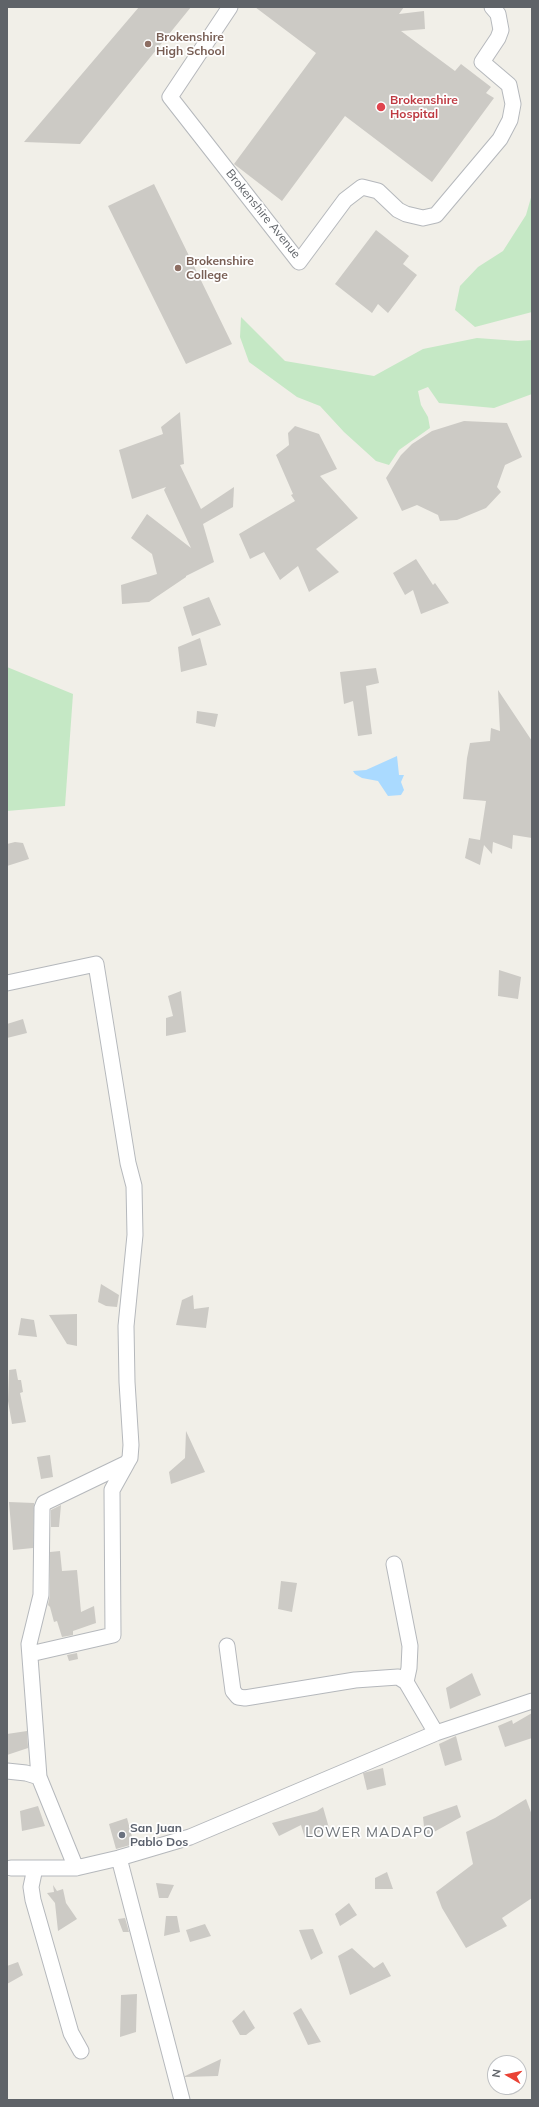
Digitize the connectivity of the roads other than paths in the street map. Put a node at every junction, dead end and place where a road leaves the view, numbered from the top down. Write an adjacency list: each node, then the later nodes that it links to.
1 (230, 7): 2 (street, Brokenshire Avenue)
2 (492, 7)
3 (7, 983): 4 (street)
4 (127, 1463): 7 (street); 7 (street)
5 (394, 1564): 8 (street)
6 (227, 1646): 8 (street)
7 (30, 1654): 12 (street)
8 (406, 1682): 10 (street)
9 (532, 1700): 10 (street)
10 (436, 1732): 13 (street)
11 (7, 1771): 12 (street)
12 (39, 1777): 16 (street)
13 (119, 1858): 16 (street); 18 (street)
14 (11, 1868): 15 (street)
15 (35, 1868): 16 (street); 17 (street)
16 (76, 1868)
17 (81, 2051)
18 (182, 2100)

